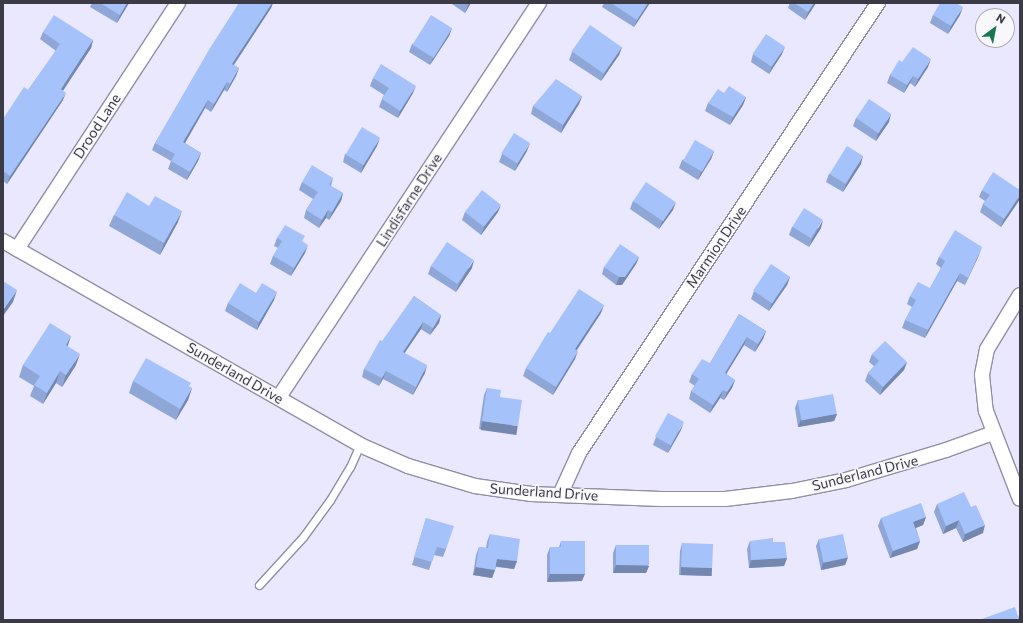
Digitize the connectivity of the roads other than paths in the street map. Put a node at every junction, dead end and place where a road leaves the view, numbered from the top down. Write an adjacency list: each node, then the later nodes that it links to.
1 (178, 3): 5 (street, Drood Lane)
2 (539, 3): 7 (street, Lindisfarne Drive)
3 (878, 3): 10 (street, Marmion Drive)
4 (3, 241): 5 (street, Sunderland Drive)
5 (17, 249): 7 (street, Sunderland Drive)
6 (1020, 295): 8 (street)
7 (279, 397): 9 (street, Sunderland Drive)
8 (993, 433): 10 (street, Sunderland Drive); 11 (street)
9 (360, 444): 10 (street, Sunderland Drive); 12 (lane)
10 (560, 495)
11 (1020, 499)
12 (259, 585)

